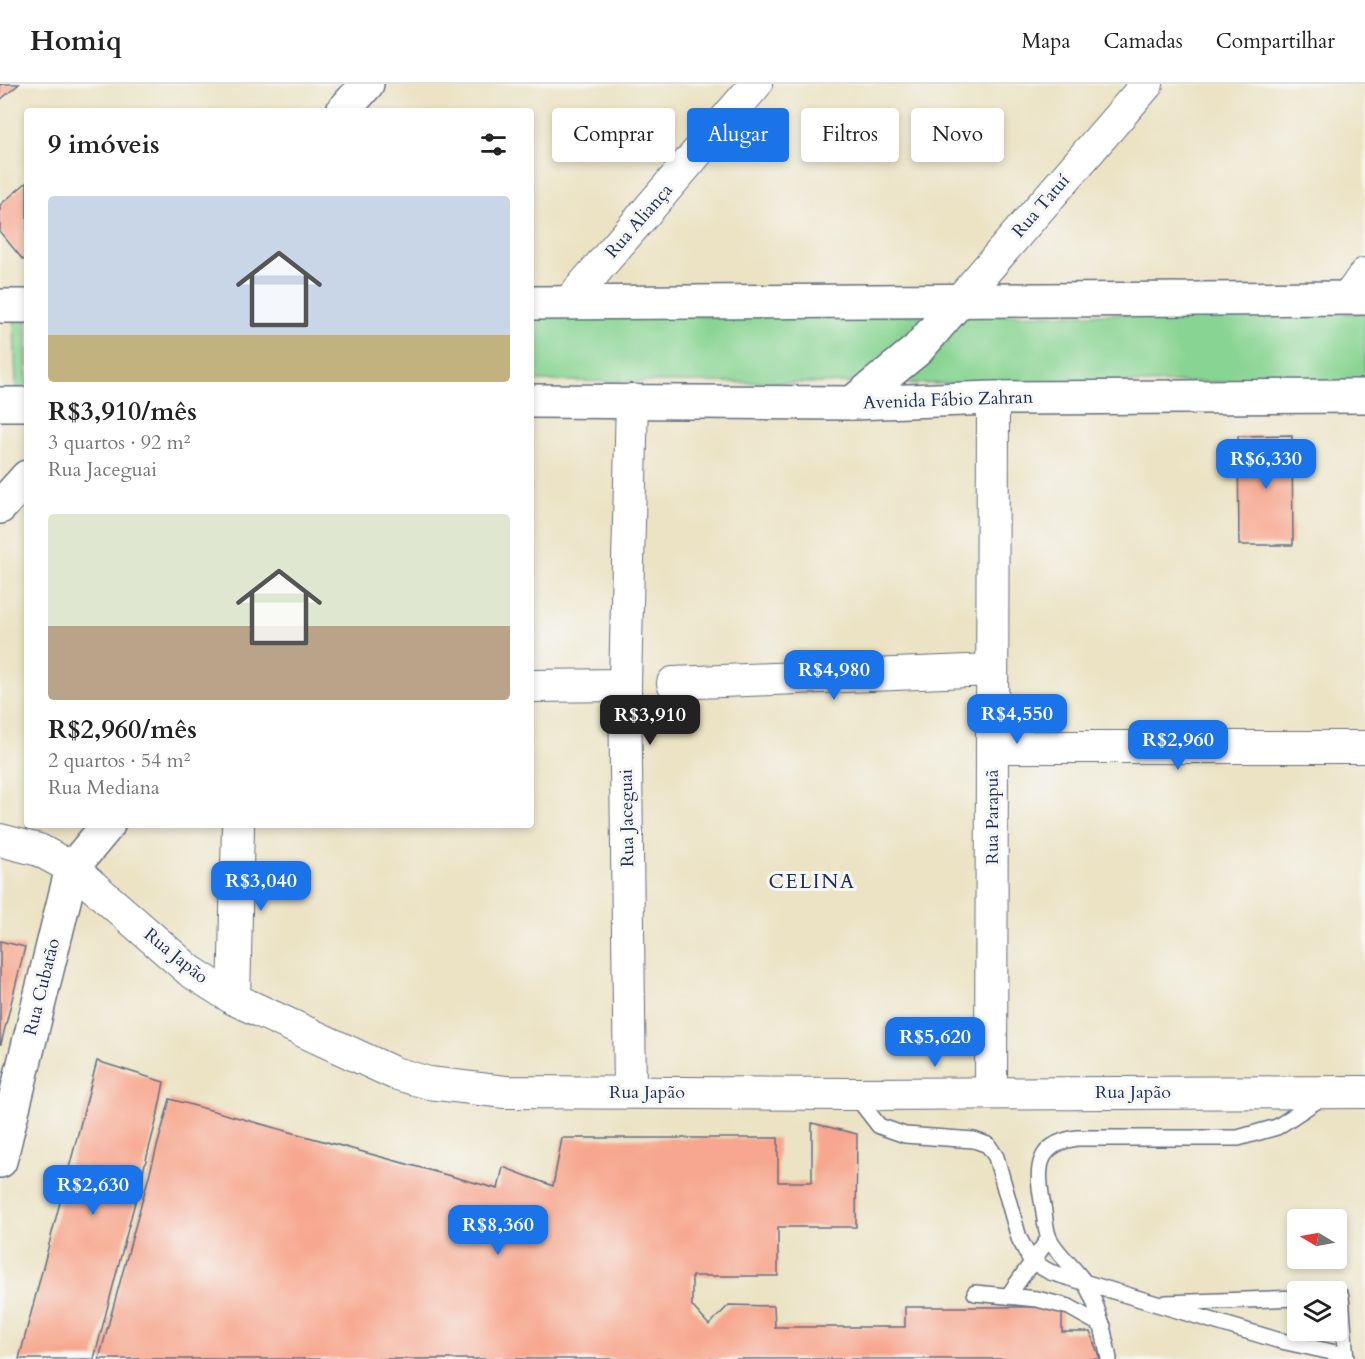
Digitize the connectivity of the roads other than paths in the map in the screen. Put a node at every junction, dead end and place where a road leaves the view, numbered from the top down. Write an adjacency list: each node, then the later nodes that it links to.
1 (367, 84): 4 (main road)
2 (756, 84): 8 (street, Rua Aliança)
3 (1147, 84): 6 (street, Rua Tatuí)
4 (347, 108)
5 (1359, 290): 6 (main road)
6 (960, 300): 8 (main road); 13 (main road)
7 (534, 303): 8 (main road)
8 (568, 303)
9 (1365, 396): 10 (main road, Avenida Fábio Zahran)
10 (993, 398): 13 (main road, Avenida Fábio Zahran); 18 (street, Rua Parapuã)
11 (632, 400): 12 (main road, Avenida Fábio Zahran); 13 (main road, Avenida Fábio Zahran); 20 (street, Rua Jaceguai)
12 (534, 401)
13 (852, 403)
14 (0, 404): 15 (main road)
15 (24, 404)
16 (24, 480): 17 (main road)
17 (0, 507)
18 (992, 669): 19 (street); 22 (street, Rua Parapuã)
19 (673, 683)
20 (625, 685): 21 (street); 30 (street, Rua Jaceguai)
21 (534, 686)
22 (992, 747): 23 (street); 31 (street, Rua Parapuã)
23 (1365, 747)
24 (105, 828): 27 (main road, Rua Cubatão)
25 (238, 828): 28 (street)
26 (0, 840): 27 (street, Rua Japão)
27 (72, 868): 28 (street, Rua Japão); 34 (main road, Rua Cubatão)
28 (234, 999): 30 (street, Rua Japão)
29 (1330, 1091): 31 (street, Rua Japão); 32 (street, Rua Japão); 35 (lane)
30 (630, 1092): 33 (street, Rua Japão)
31 (991, 1092): 33 (street, Rua Japão)
32 (1365, 1092)
33 (854, 1094): 36 (lane)
34 (0, 1161)
35 (1049, 1238): 36 (lane); 37 (lane)
36 (1031, 1261): 37 (lane); 39 (lane)
37 (1086, 1284): 41 (lane); 42 (lane)
38 (975, 1293): 39 (lane)
39 (1008, 1296): 42 (lane)
40 (1287, 1298): 41 (lane)
41 (1152, 1304): 44 (lane)
42 (1103, 1326): 45 (lane)
43 (1344, 1341): 44 (lane)
44 (1345, 1357)
45 (1109, 1359)

